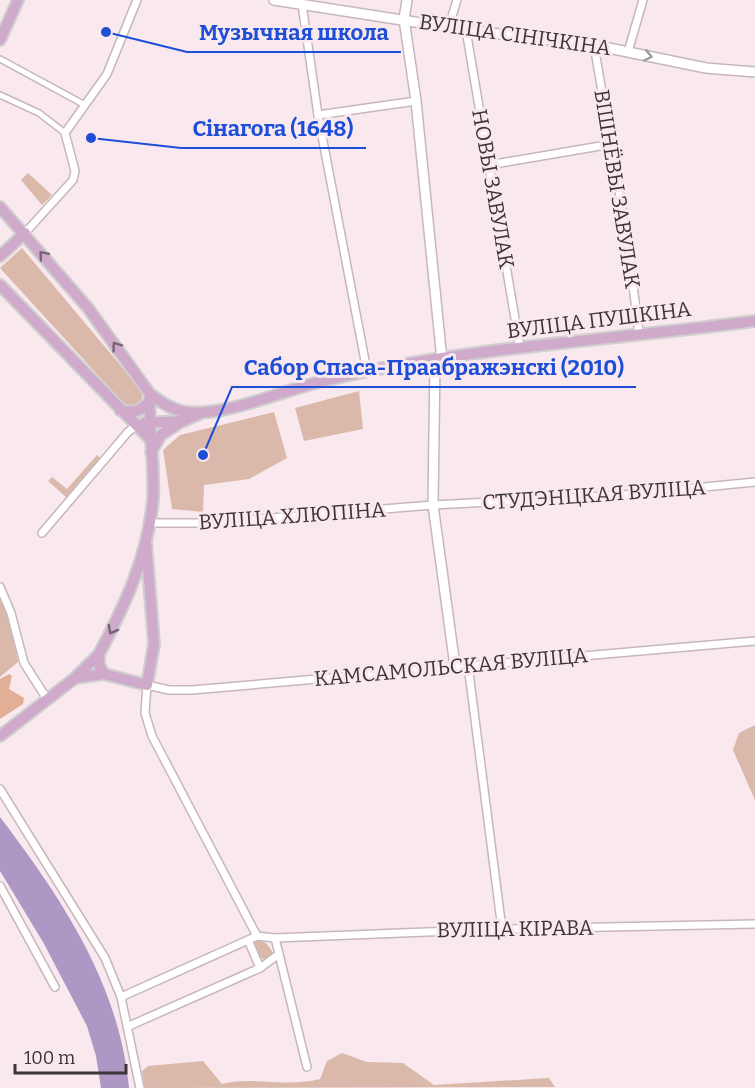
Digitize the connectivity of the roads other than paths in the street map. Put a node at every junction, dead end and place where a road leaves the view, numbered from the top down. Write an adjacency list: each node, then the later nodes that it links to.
1 (18, 0): 11 (main road)
2 (137, 0): 18 (street)
3 (274, 0): 7 (street, ВУЛІЦА СІНІЧКІНА)
4 (407, 0): 8 (street)
5 (457, 0): 9 (street)
6 (643, 0): 13 (street)
7 (302, 4): 8 (street, ВУЛІЦА СІНІЧКІНА); 19 (street)
8 (404, 19): 9 (street, ВУЛІЦА СІНІЧКІНА); 17 (street)
9 (449, 26): 10 (street, ВУЛІЦА СІНІЧКІНА)
10 (466, 30): 12 (street, ВУЛІЦА СІНІЧКІНА); 22 (street, НОВЫ ЗАВУЛАК)
11 (0, 40)
12 (594, 45): 13 (street, ВУЛІЦА СІНІЧКІНА); 21 (street, ВІШНЁВЫ ЗАВУЛАК)
13 (628, 52): 15 (street, ВУЛІЦА СІНІЧКІНА, one-way to 15)
14 (0, 59): 18 (street)
15 (755, 72)
16 (0, 95): 20 (street)
17 (416, 101): 19 (street); 30 (street)
18 (85, 105): 20 (street)
19 (318, 115): 31 (street)
20 (67, 129): 24 (street)
21 (612, 144): 22 (street); 28 (street, ВІШНЁВЫ ЗАВУЛАК)
22 (489, 165): 29 (street, НОВЫ ЗАВУЛАК)
23 (0, 207): 24 (main road)
24 (25, 233): 25 (main road); 32 (main road, one-way to 24)
25 (0, 256)
26 (0, 285): 33 (main road)
27 (755, 321): 28 (main road, ВУЛІЦА ПУШКІНА)
28 (639, 333): 29 (main road, ВУЛІЦА ПУШКІНА)
29 (520, 348): 30 (main road, ВУЛІЦА ПУШКІНА)
30 (439, 361): 31 (main road, ВУЛІЦА ПУШКІНА); 40 (street)
31 (367, 370): 34 (main road, ВУЛІЦА ПУШКІНА)
32 (150, 397): 33 (main road); 34 (main road, ВУЛІЦА ПУШКІНА); 35 (main road)
33 (120, 410): 36 (main road)
34 (184, 417): 35 (main road); 38 (main road)
35 (149, 422): 36 (main road); 37 (main road)
36 (137, 425): 37 (main road); 42 (street)
37 (150, 439): 38 (main road)
38 (150, 452): 41 (main road)
39 (755, 482): 40 (street, СТУДЭНЦКАЯ ВУЛІЦА)
40 (433, 505): 41 (street, ВУЛІЦА ХЛЮПІНА); 50 (street)
41 (150, 523): 43 (main road)
42 (42, 533)
43 (146, 541): 45 (main road); 46 (main road)
44 (0, 587): 54 (street)
45 (130, 595): 46 (main road); 48 (main road, one-way to 48)
46 (153, 603): 53 (main road)
47 (755, 641): 49 (street, КАМСАМОЛЬСКАЯ ВУЛІЦА)
48 (99, 654): 51 (main road); 52 (main road)
49 (468, 665): 50 (street, КАМСАМОЛЬСКАЯ ВУЛІЦА); 59 (street)
50 (455, 666): 53 (street, КАМСАМОЛЬСКАЯ ВУЛІЦА)
51 (104, 674): 52 (main road); 53 (main road)
52 (75, 678): 54 (main road)
53 (147, 685): 60 (street)
54 (47, 699): 55 (main road)
55 (1, 735)
56 (0, 789): 66 (street)
57 (0, 886): 65 (street)
58 (755, 924): 59 (street, ВУЛІЦА КІРАВА)
59 (502, 929): 61 (street, ВУЛІЦА КІРАВА)
60 (257, 936): 61 (street, ВУЛІЦА КІРАВА); 62 (street)
61 (276, 938): 63 (street)
62 (248, 940): 64 (street); 66 (street)
63 (279, 954): 64 (street); 68 (street)
64 (260, 968): 67 (street)
65 (54, 987)
66 (122, 997): 67 (street)
67 (129, 1026): 69 (street)
68 (308, 1066)
69 (140, 1088)

